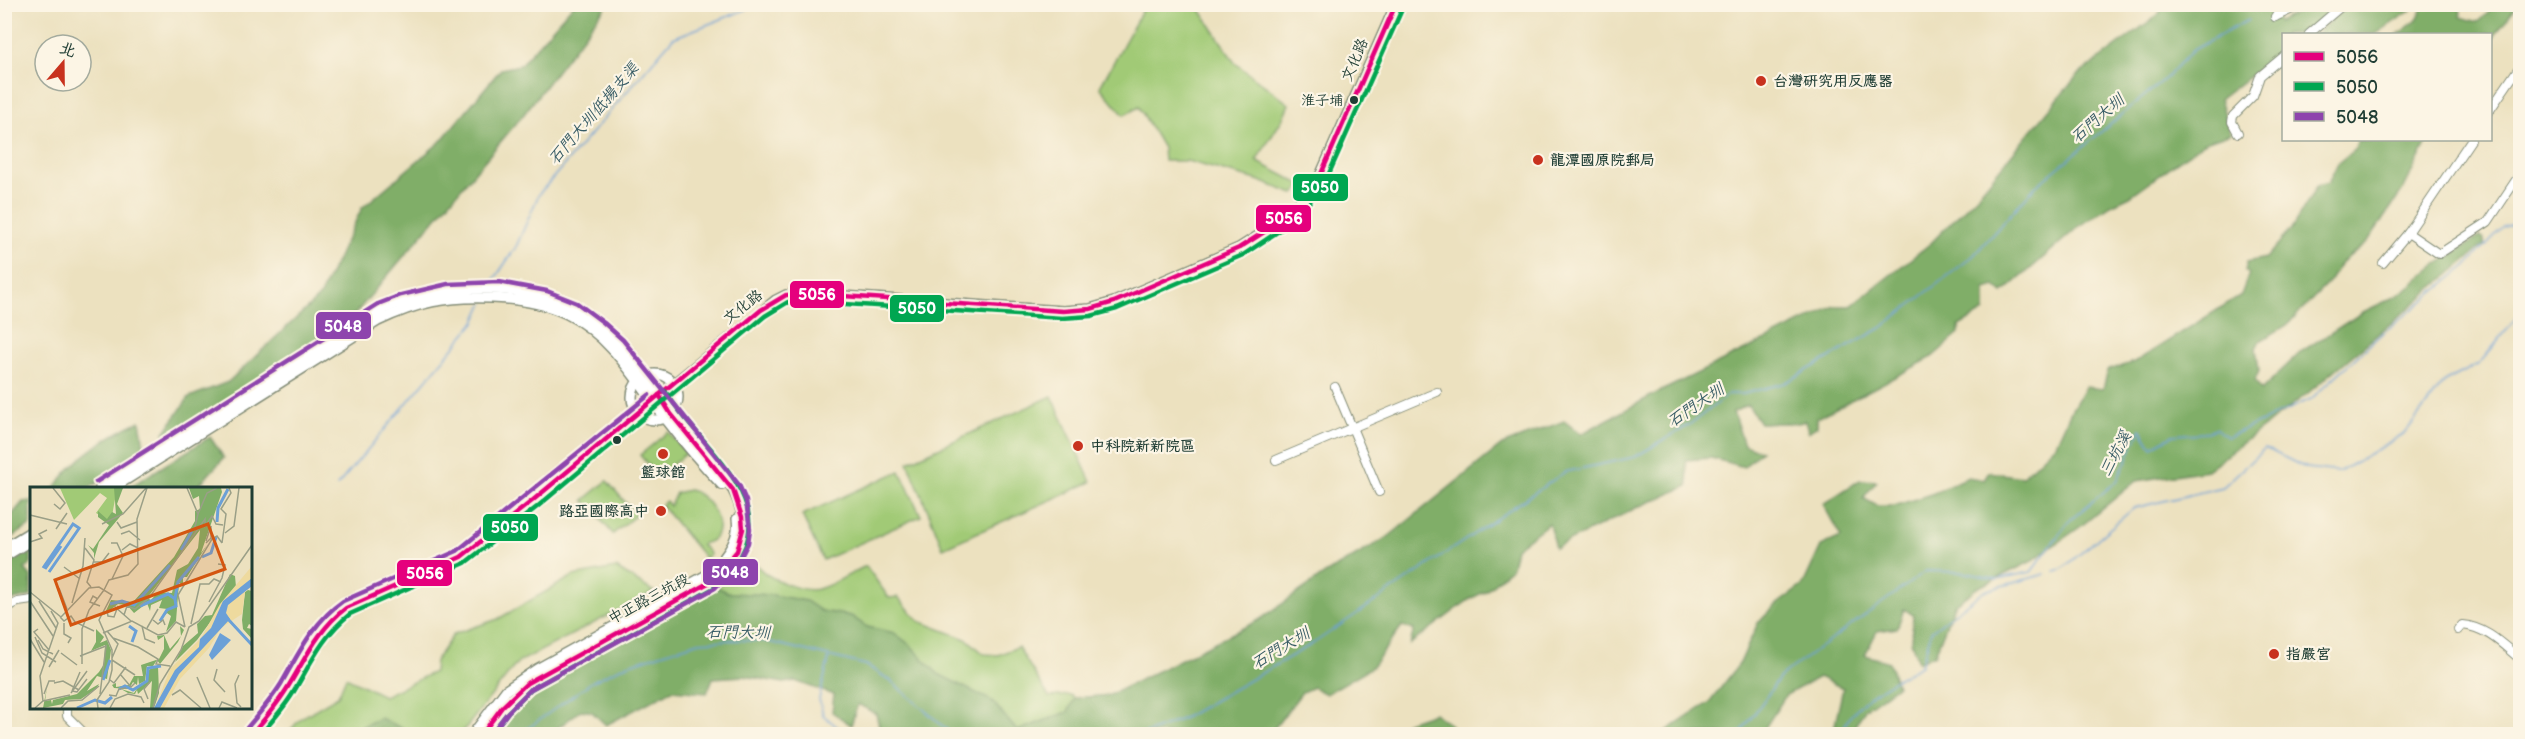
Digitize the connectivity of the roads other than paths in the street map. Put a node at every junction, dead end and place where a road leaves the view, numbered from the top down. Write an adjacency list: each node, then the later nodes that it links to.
1 (1396, 4): 15 (main road, 文化路)
2 (2282, 4): 3 (street)
3 (2303, 4)
4 (2344, 4): 5 (street)
5 (2310, 33)
6 (2282, 57): 9 (street)
7 (2520, 66): 8 (street)
8 (2492, 107)
9 (2238, 133)
10 (2470, 141): 12 (street)
11 (2520, 174): 12 (street)
12 (2408, 233): 13 (street)
13 (2383, 262)
14 (642, 379): 15 (main road); 18 (main road, 中正路三坑段); 19 (main road); 23 (main road); 24 (main road)
15 (673, 383): 18 (main road, 文化路); 20 (main road)
16 (1335, 387): 21 (street)
17 (1437, 392): 21 (street)
18 (656, 398): 19 (street, 文化路); 20 (main road, 中正路三坑段)
19 (638, 413): 20 (main road); 36 (street, 文化路)
20 (668, 416): 37 (main road, 中正路三坑段); 38 (main road, 中正路三坑段)
21 (1352, 428): 22 (street); 25 (street)
22 (1276, 460)
23 (103, 487)
24 (116, 487)
25 (1379, 492)
26 (30, 532): 28 (main road)
27 (30, 541): 29 (main road)
28 (4, 548)
29 (4, 557)
30 (30, 600): 31 (street)
31 (4, 609)
32 (2458, 630): 33 (street)
33 (2520, 659)
34 (67, 709): 35 (street)
35 (85, 735)
36 (252, 735)
37 (473, 735)
38 (482, 735)

